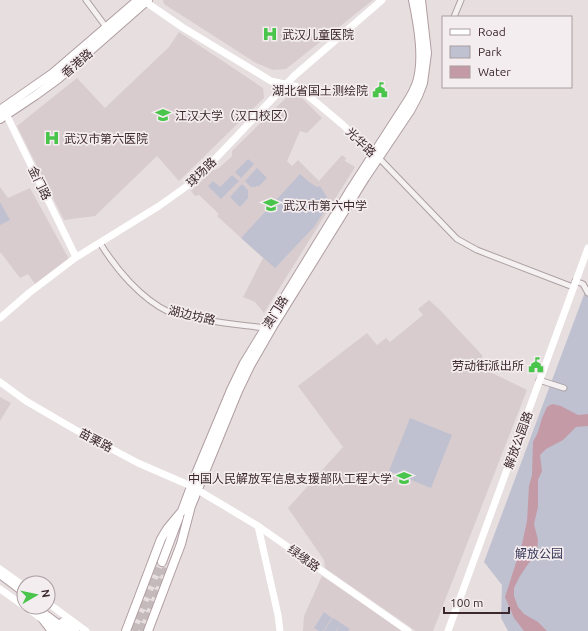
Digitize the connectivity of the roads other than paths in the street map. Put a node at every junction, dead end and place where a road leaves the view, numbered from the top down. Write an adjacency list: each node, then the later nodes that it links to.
1 (86, 0): 8 (street)
2 (382, 0): 9 (street, 球场路)
3 (413, 0): 11 (main road, 澳门路)
4 (420, 0): 11 (main road, 澳门路)
5 (461, 0): 7 (street)
6 (144, 1): 8 (main road, 香港路); 9 (street, 光华路); 10 (main road, 香港路)
7 (454, 16)
8 (106, 27): 10 (main road, 香港路)
9 (285, 85): 11 (street, 光华路); 12 (street, 球场路)
10 (2, 113): 14 (street, 金门路)
11 (376, 156): 15 (street, 光华路); 18 (main road, 澳门路); 22 (main road, 澳门路)
12 (100, 243): 14 (street, 球场路); 18 (street, 湖边坊路)
13 (588, 248): 15 (street, 解放公园路)
14 (76, 258): 17 (street, 球场路)
15 (574, 284): 16 (street); 19 (street, 解放公园路)
16 (588, 293)
17 (0, 318)
18 (265, 328): 22 (main road, 澳门路)
19 (539, 380): 21 (street); 48 (street, 解放公园路)
20 (0, 382): 22 (street, 苗栗路)
21 (564, 388)
22 (194, 488): 23 (main road, 澳门路); 24 (main road, 澳门路); 25 (street, 绿缘路)
23 (190, 506): 24 (main road); 40 (main road, 澳门路)
24 (182, 510): 39 (main road, 澳门路)
25 (258, 526): 46 (street); 47 (street, 绿缘路)
26 (0, 569): 28 (street)
27 (0, 574): 30 (main road)
28 (16, 580)
29 (0, 581): 32 (main road)
30 (16, 586)
31 (0, 589): 33 (street)
32 (16, 593)
33 (16, 600)
34 (56, 609): 45 (street)
35 (38, 615): 38 (street)
36 (46, 615): 43 (main road)
37 (54, 615): 44 (main road)
38 (42, 618): 41 (main road); 42 (street)
39 (128, 628)
40 (148, 630)
41 (52, 631)
42 (58, 631)
43 (67, 631)
44 (75, 631)
45 (86, 631)
46 (280, 631)
47 (408, 631)
48 (448, 631)

